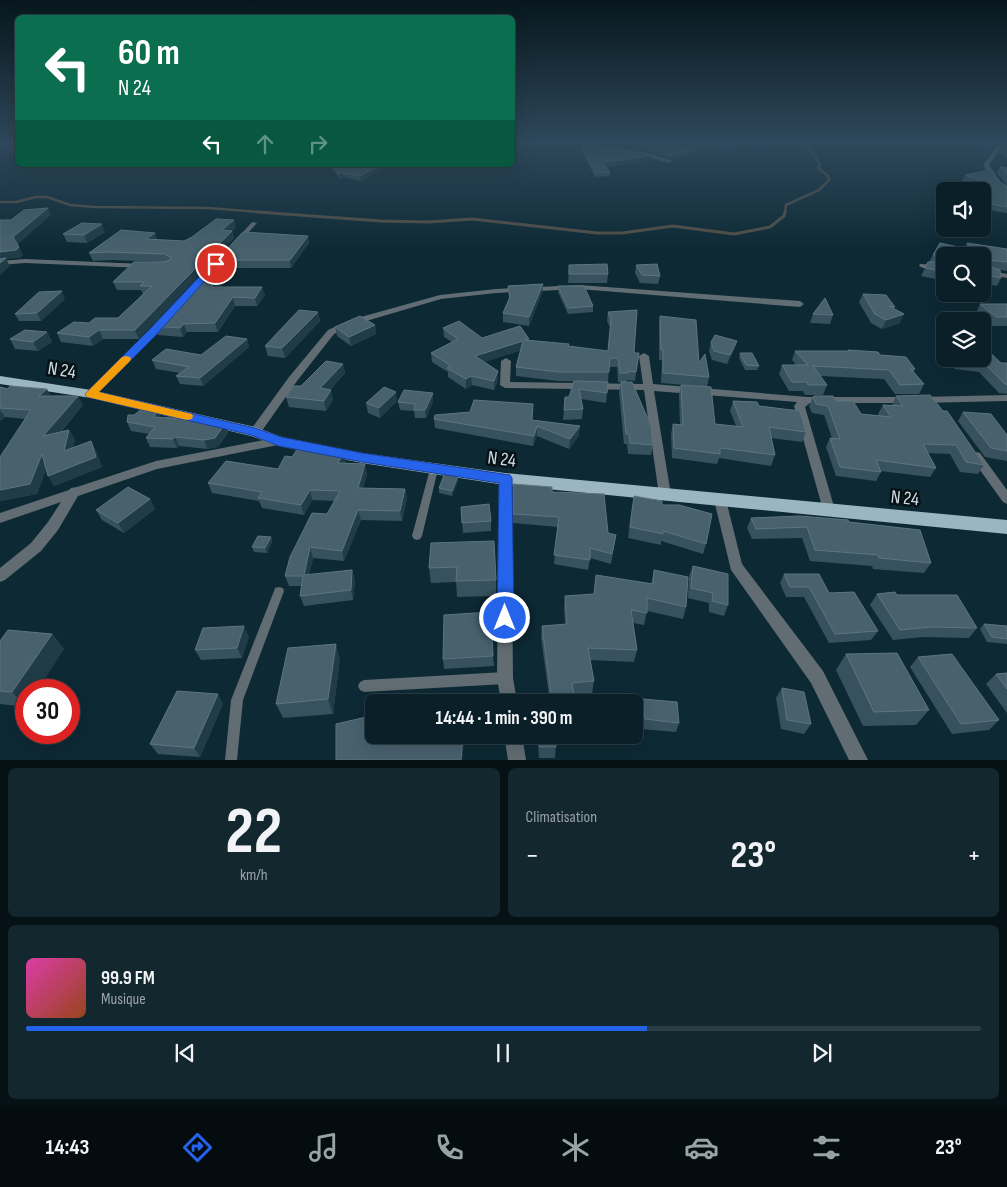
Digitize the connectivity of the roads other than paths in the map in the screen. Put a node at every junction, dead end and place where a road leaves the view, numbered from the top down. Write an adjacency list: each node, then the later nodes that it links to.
1 (996, 179): 2 (street)
2 (1007, 190)
3 (254, 223): 4 (street)
4 (234, 245)
5 (0, 262): 6 (street)
6 (149, 266)
7 (923, 266): 8 (street)
8 (936, 267)
9 (991, 273): 10 (street)
10 (1007, 276)
11 (800, 304): 22 (street)
12 (173, 310): 17 (street)
13 (644, 356): 16 (street)
14 (506, 361): 16 (street)
15 (0, 380): 17 (main road, N 24)
16 (649, 387): 19 (street); 28 (street)
17 (91, 394): 22 (main road, N 24)
18 (1007, 398): 20 (street)
19 (808, 400): 20 (street); 31 (street)
20 (943, 400): 21 (street)
21 (946, 414)
22 (255, 432): 23 (main road, N 24)
23 (279, 441): 25 (main road, N 24); 27 (street)
24 (968, 445): 29 (street)
25 (434, 469): 26 (main road, N 24); 34 (lane)
26 (506, 478): 28 (main road, N 24); 37 (street)
27 (75, 491): 32 (street); 35 (street)
28 (666, 496): 30 (main road, N 24)
29 (1007, 499)
30 (720, 500): 31 (main road, N 24); 43 (street)
31 (829, 510): 33 (main road, N 24)
32 (0, 518)
33 (1007, 527)
34 (417, 536)
35 (0, 576)
36 (279, 592): 41 (lane)
37 (505, 678): 38 (lane); 39 (street)
38 (364, 686)
39 (508, 694)
40 (515, 744): 42 (street)
41 (231, 760)
42 (517, 760)
43 (859, 760)

